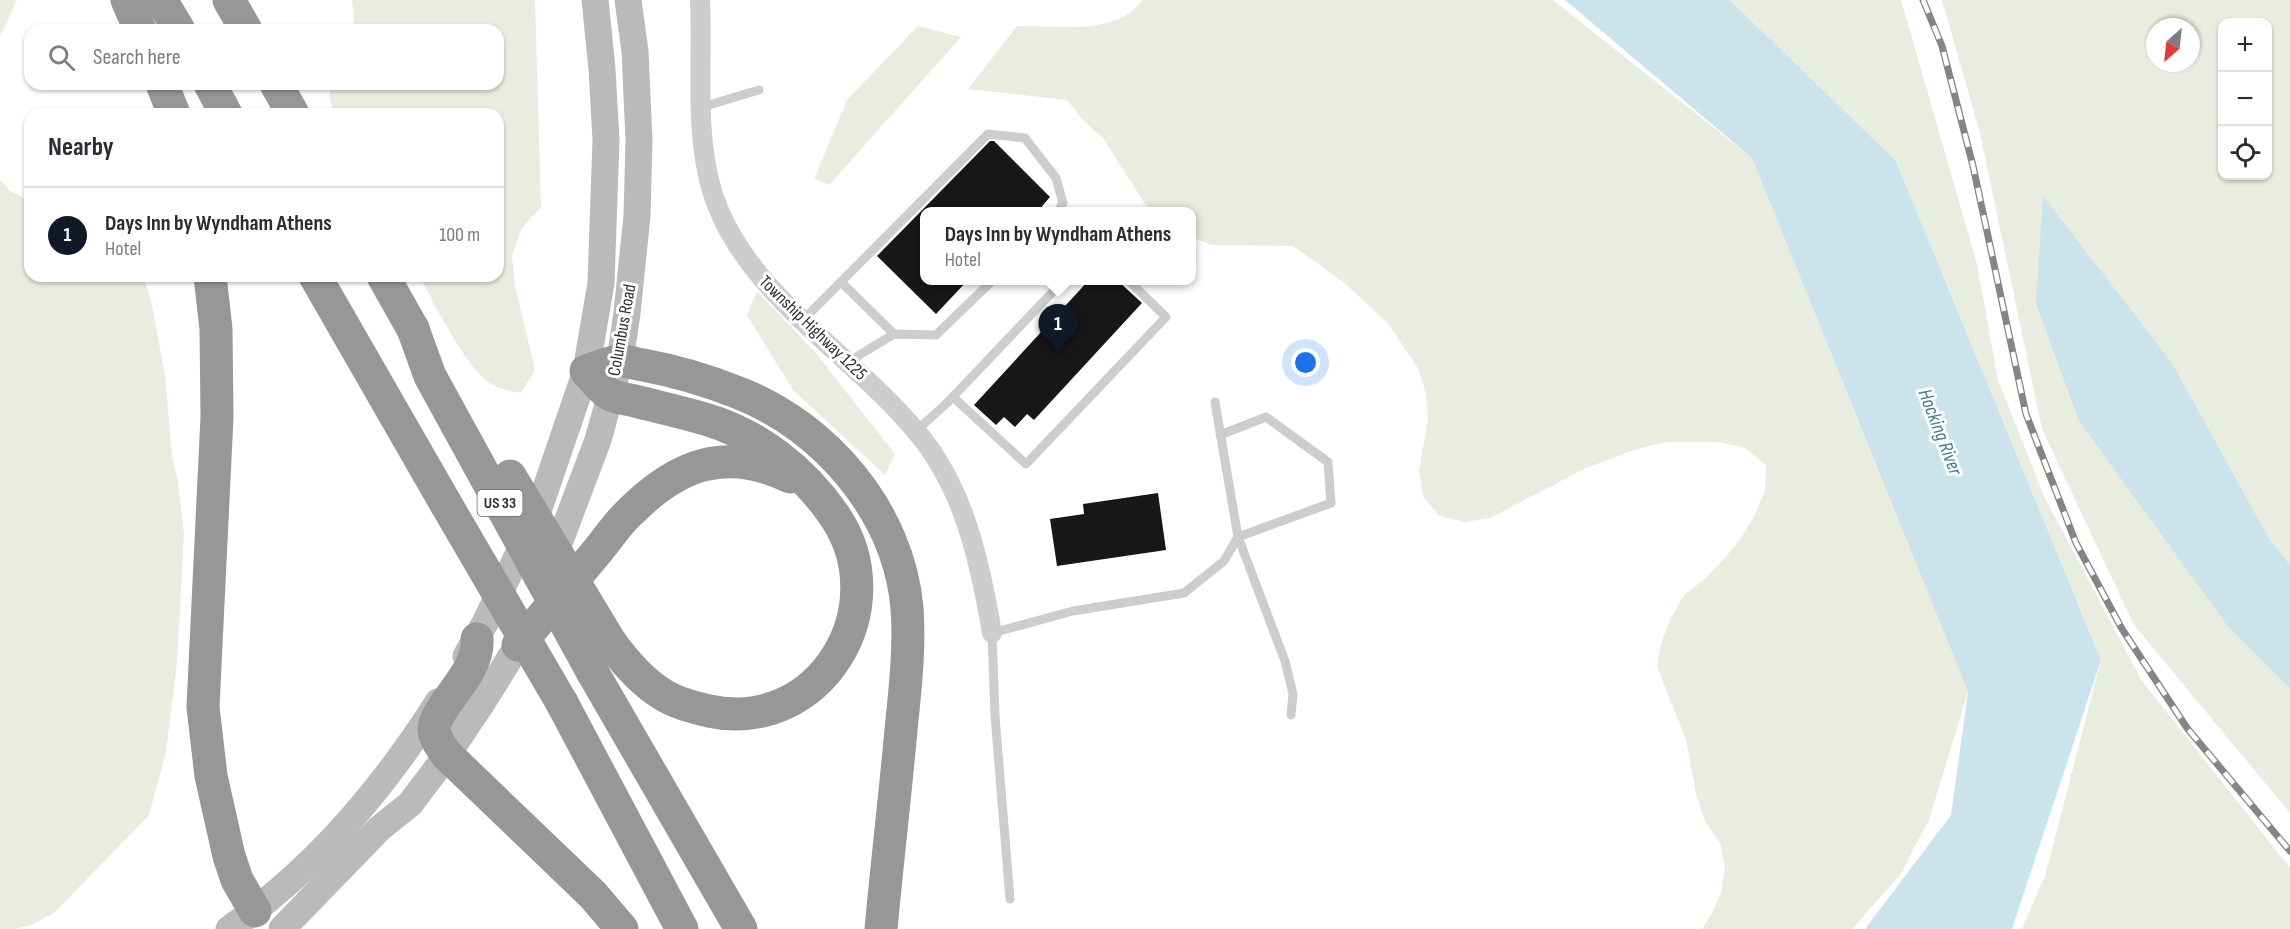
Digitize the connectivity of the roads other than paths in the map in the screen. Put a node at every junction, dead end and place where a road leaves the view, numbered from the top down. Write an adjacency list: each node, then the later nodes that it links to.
1 (127, 0): 7 (highway)
2 (161, 0): 8 (highway)
3 (229, 0): 9 (highway)
4 (595, 0): 31 (main road, Columbus Road)
5 (628, 0): 29 (main road, Columbus Road)
6 (700, 0): 14 (street, Township Highway 1225)
7 (137, 24)
8 (175, 24)
9 (243, 24)
10 (164, 90): 15 (highway)
11 (213, 90): 16 (highway)
12 (279, 90): 17 (highway)
13 (759, 90): 14 (lane)
14 (702, 107): 26 (street, Township Highway 1225)
15 (172, 108)
16 (223, 108)
17 (290, 108)
18 (1061, 207): 22 (lane)
19 (211, 282): 45 (highway)
20 (318, 282): 48 (highway, US 33, bridge)
21 (386, 282): 27 (highway, US 33)
22 (841, 282): 26 (lane); 28 (lane)
23 (988, 285): 28 (lane)
24 (1059, 285): 33 (lane)
25 (1133, 285): 33 (lane)
26 (803, 320): 30 (street, Township Highway 1225)
27 (413, 329): 37 (highway, bridge); 49 (highway, US 33, bridge)
28 (894, 334): 30 (lane)
29 (620, 361): 31 (highway); 32 (main road, Columbus Road); 50 (highway)
30 (849, 362): 35 (street, Township Highway 1225)
31 (586, 371): 32 (highway); 40 (main road, Columbus Road)
32 (609, 395): 37 (highway); 41 (main road, Columbus Road)
33 (952, 397): 35 (lane)
34 (1215, 402): 36 (lane)
35 (916, 431): 39 (street, Township Highway 1225)
36 (1220, 435): 38 (lane); 38 (lane)
37 (819, 496): 41 (highway)
38 (1238, 537): 39 (lane); 42 (lane)
39 (992, 633): 44 (lane)
40 (477, 639): 43 (highway); 45 (main road, Columbus Road)
41 (518, 645): 43 (main road, Columbus Road)
42 (1291, 715)
43 (447, 755): 46 (main road, Columbus Road); 47 (highway)
44 (1010, 899)
45 (242, 920): 46 (main road)
46 (282, 929)
47 (622, 929)
48 (682, 929)
49 (741, 929)
50 (881, 929)

